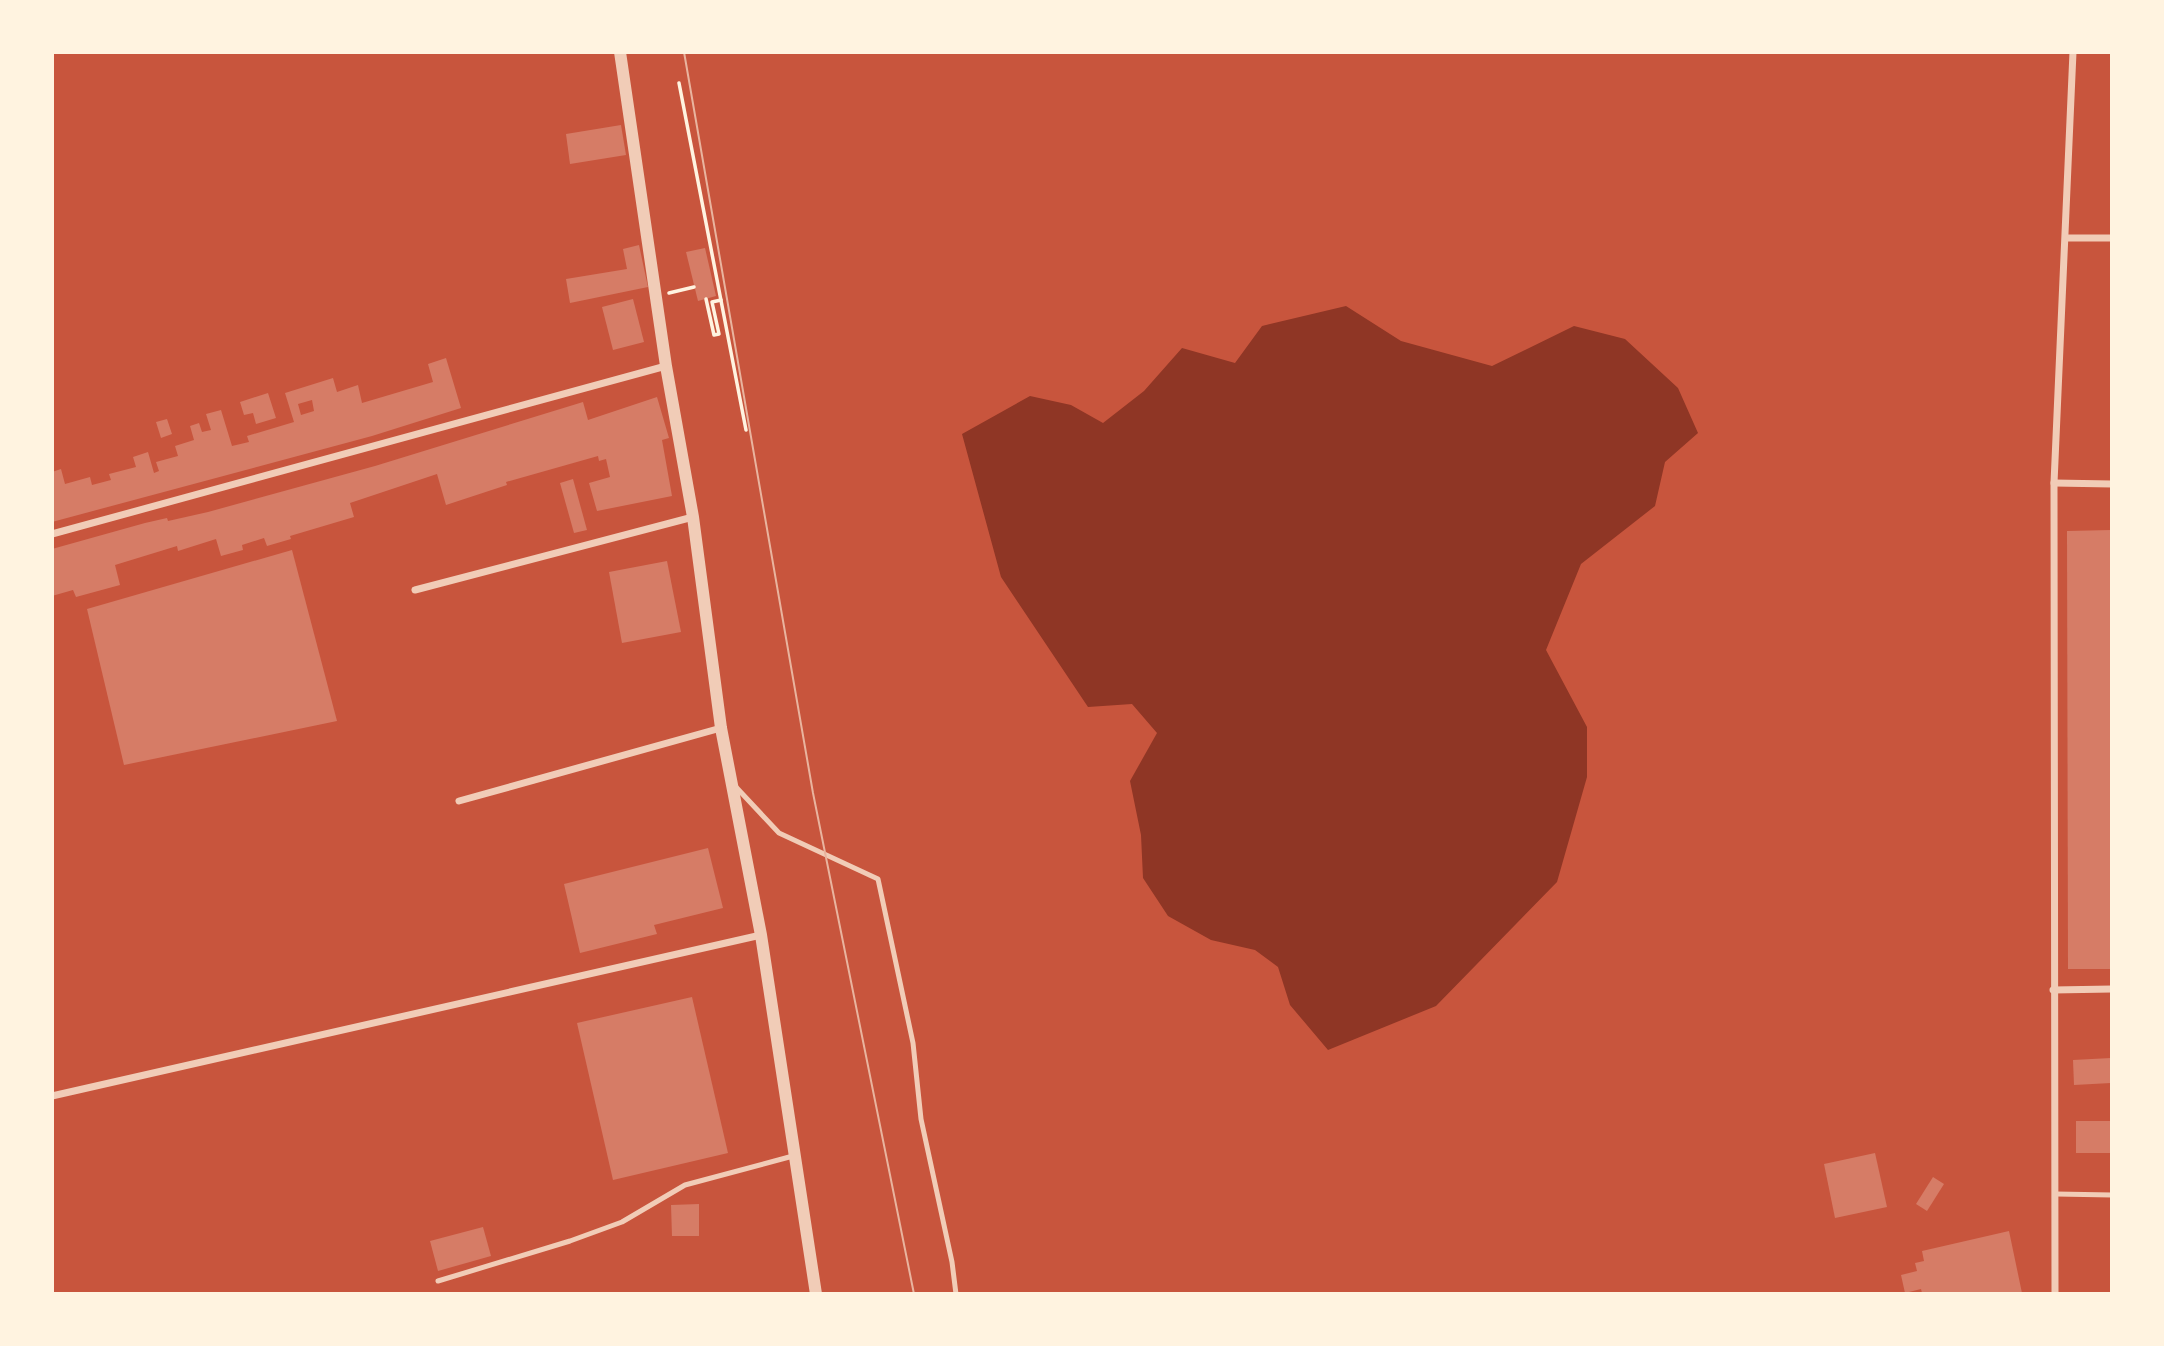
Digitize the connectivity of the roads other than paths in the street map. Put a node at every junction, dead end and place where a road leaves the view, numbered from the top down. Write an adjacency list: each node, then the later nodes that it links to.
1 (620, 52): 5 (street)
2 (2073, 52): 3 (street)
3 (2066, 237): 4 (street); 6 (street)
4 (2112, 238)
5 (666, 366): 8 (street); 9 (street)
6 (2054, 483): 7 (street); 16 (street)
7 (2112, 484)
8 (693, 517): 10 (street); 11 (street)
9 (52, 534)
10 (415, 590)
11 (721, 728): 12 (street); 13 (street)
12 (733, 784): 14 (street); 23 (lane)
13 (459, 801)
14 (761, 935): 17 (street); 18 (street)
15 (2112, 989): 16 (street)
16 (2053, 990): 19 (street)
17 (52, 1096)
18 (793, 1156): 21 (lane); 22 (street)
19 (2056, 1194): 20 (lane); 24 (street)
20 (2112, 1195)
21 (438, 1281)
22 (816, 1293)
23 (956, 1293)
24 (2054, 1293)

